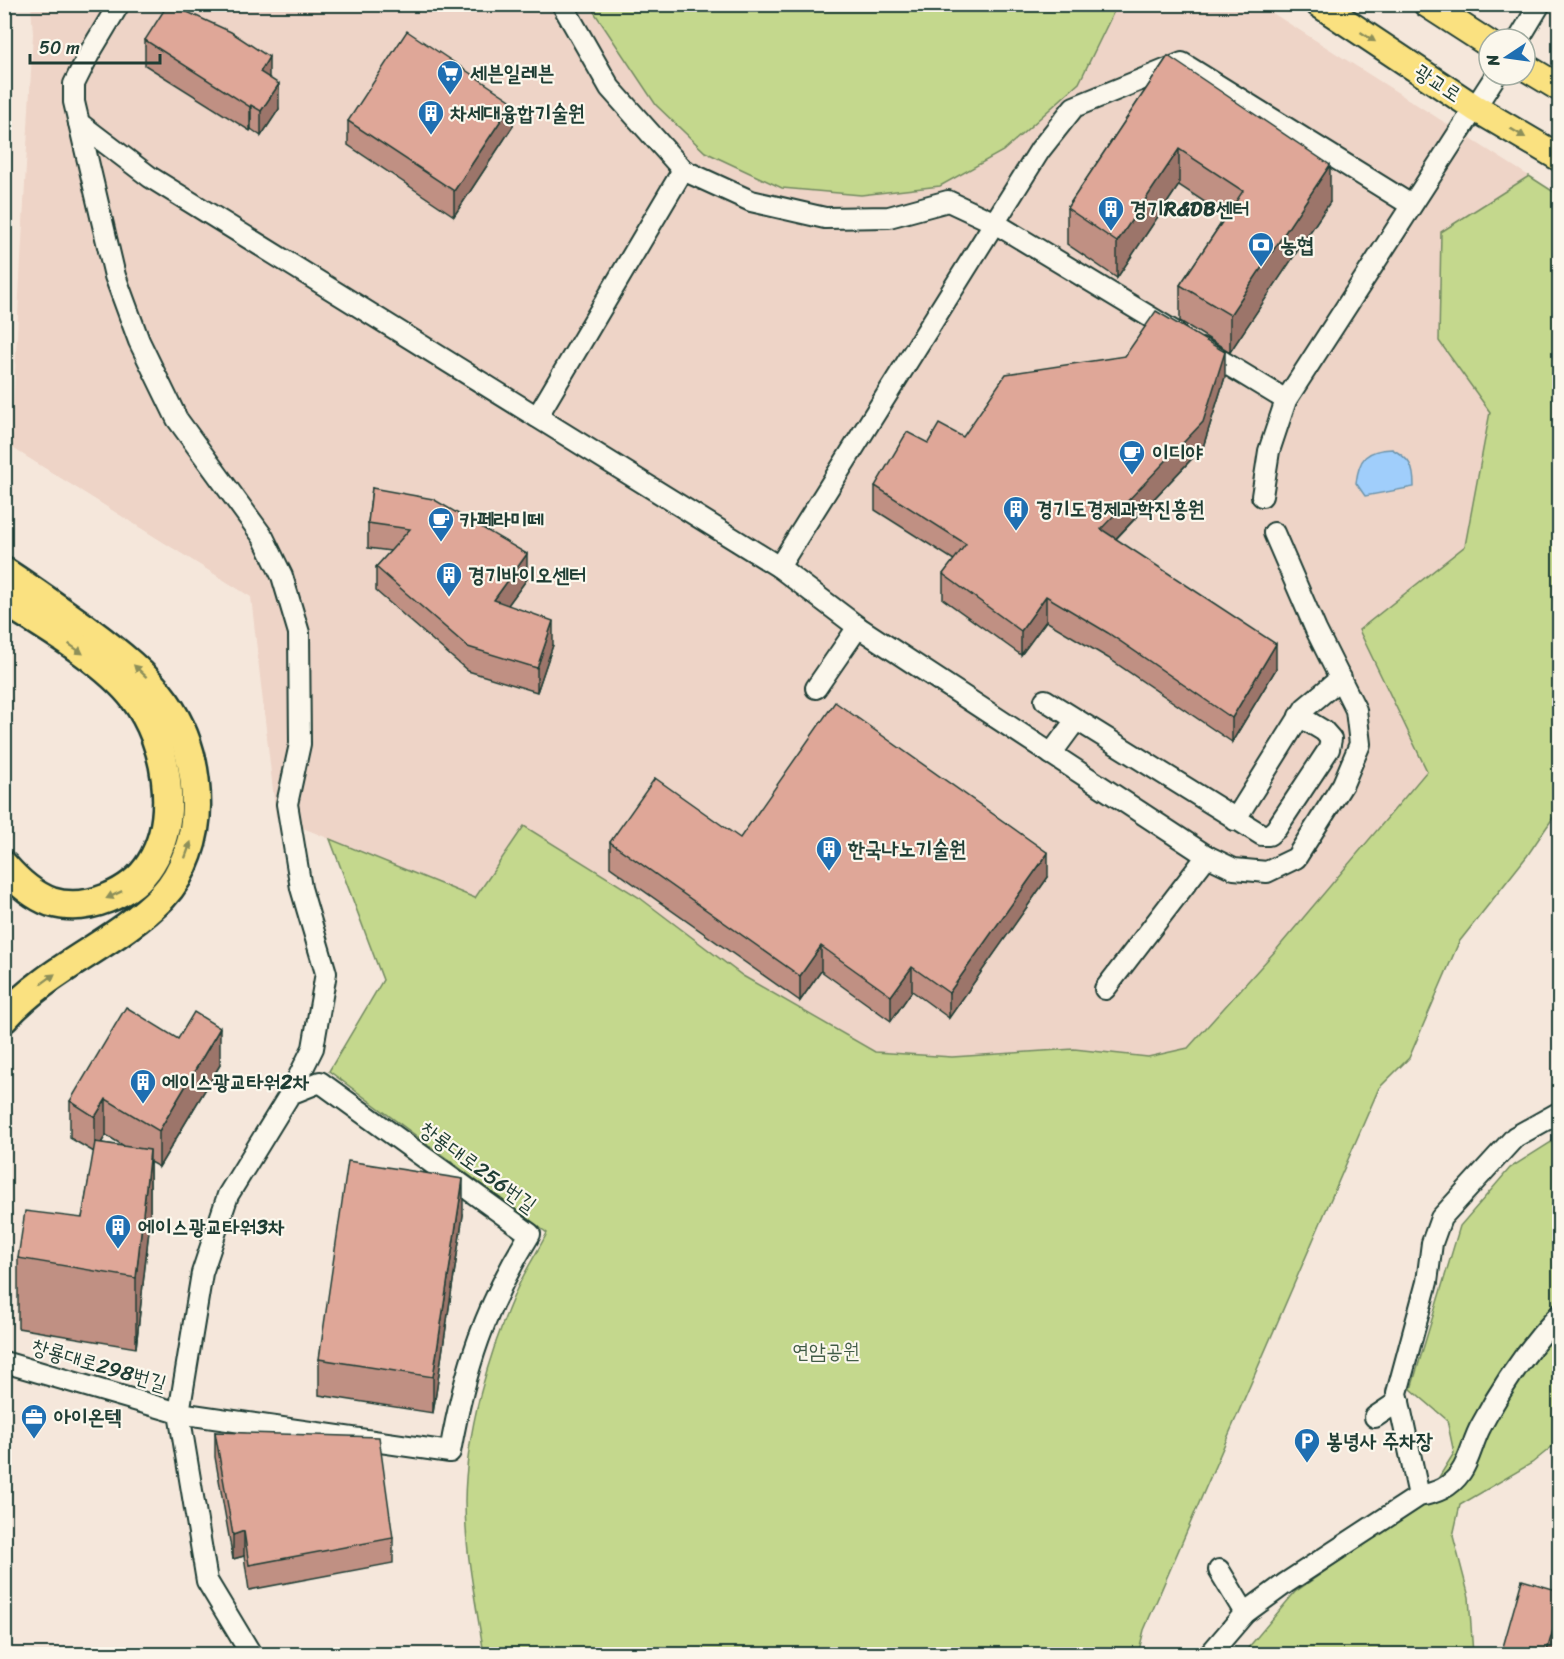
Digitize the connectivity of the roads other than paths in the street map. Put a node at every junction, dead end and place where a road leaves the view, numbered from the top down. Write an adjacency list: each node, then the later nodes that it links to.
1 (119, 4): 12 (street)
2 (562, 4): 14 (street)
3 (1319, 4): 11 (main road, 광교로, one-way to 11)
4 (1428, 4): 7 (main road)
5 (1540, 4): 6 (street)
6 (1526, 27)
7 (1477, 36)
8 (1537, 74): 10 (main road)
9 (1489, 87): 11 (street)
10 (1560, 88)
11 (1476, 108): 13 (main road, 광교로, one-way to 13); 15 (street)
12 (79, 123): 18 (street); 37 (street)
13 (1560, 159)
14 (683, 170): 16 (street); 18 (street)
15 (1411, 205): 16 (street); 17 (street)
16 (993, 222): 17 (street); 21 (street)
17 (1286, 400): 19 (street)
18 (537, 417): 21 (street)
19 (1262, 496)
20 (1274, 533): 26 (street)
21 (779, 567): 25 (street)
22 (4, 572): 24 (highway)
23 (4, 600): 24 (highway)
24 (31, 603): 34 (highway, one-way to 34); 36 (highway, one-way to 24)
25 (858, 627): 27 (street); 31 (street)
26 (1341, 678): 29 (street); 33 (street)
27 (816, 688)
28 (1046, 700): 30 (street)
29 (1299, 716): 32 (street); 32 (street)
30 (1076, 720): 31 (street); 32 (street)
31 (1051, 754): 33 (street)
32 (1235, 820)
33 (1207, 856): 35 (street)
34 (4, 866)
35 (1105, 989)
36 (4, 1018)
37 (290, 1094): 42 (street); 42 (street, 창룡대로256번길)
38 (1560, 1112): 41 (street)
39 (1560, 1314): 44 (street)
40 (4, 1362): 42 (street, 창룡대로298번길)
41 (1399, 1401): 43 (street); 44 (street)
42 (179, 1413): 47 (street)
43 (1375, 1417)
44 (1419, 1496): 46 (street)
45 (1219, 1570): 46 (street)
46 (1245, 1612): 48 (street)
47 (250, 1654)
48 (1210, 1654)

